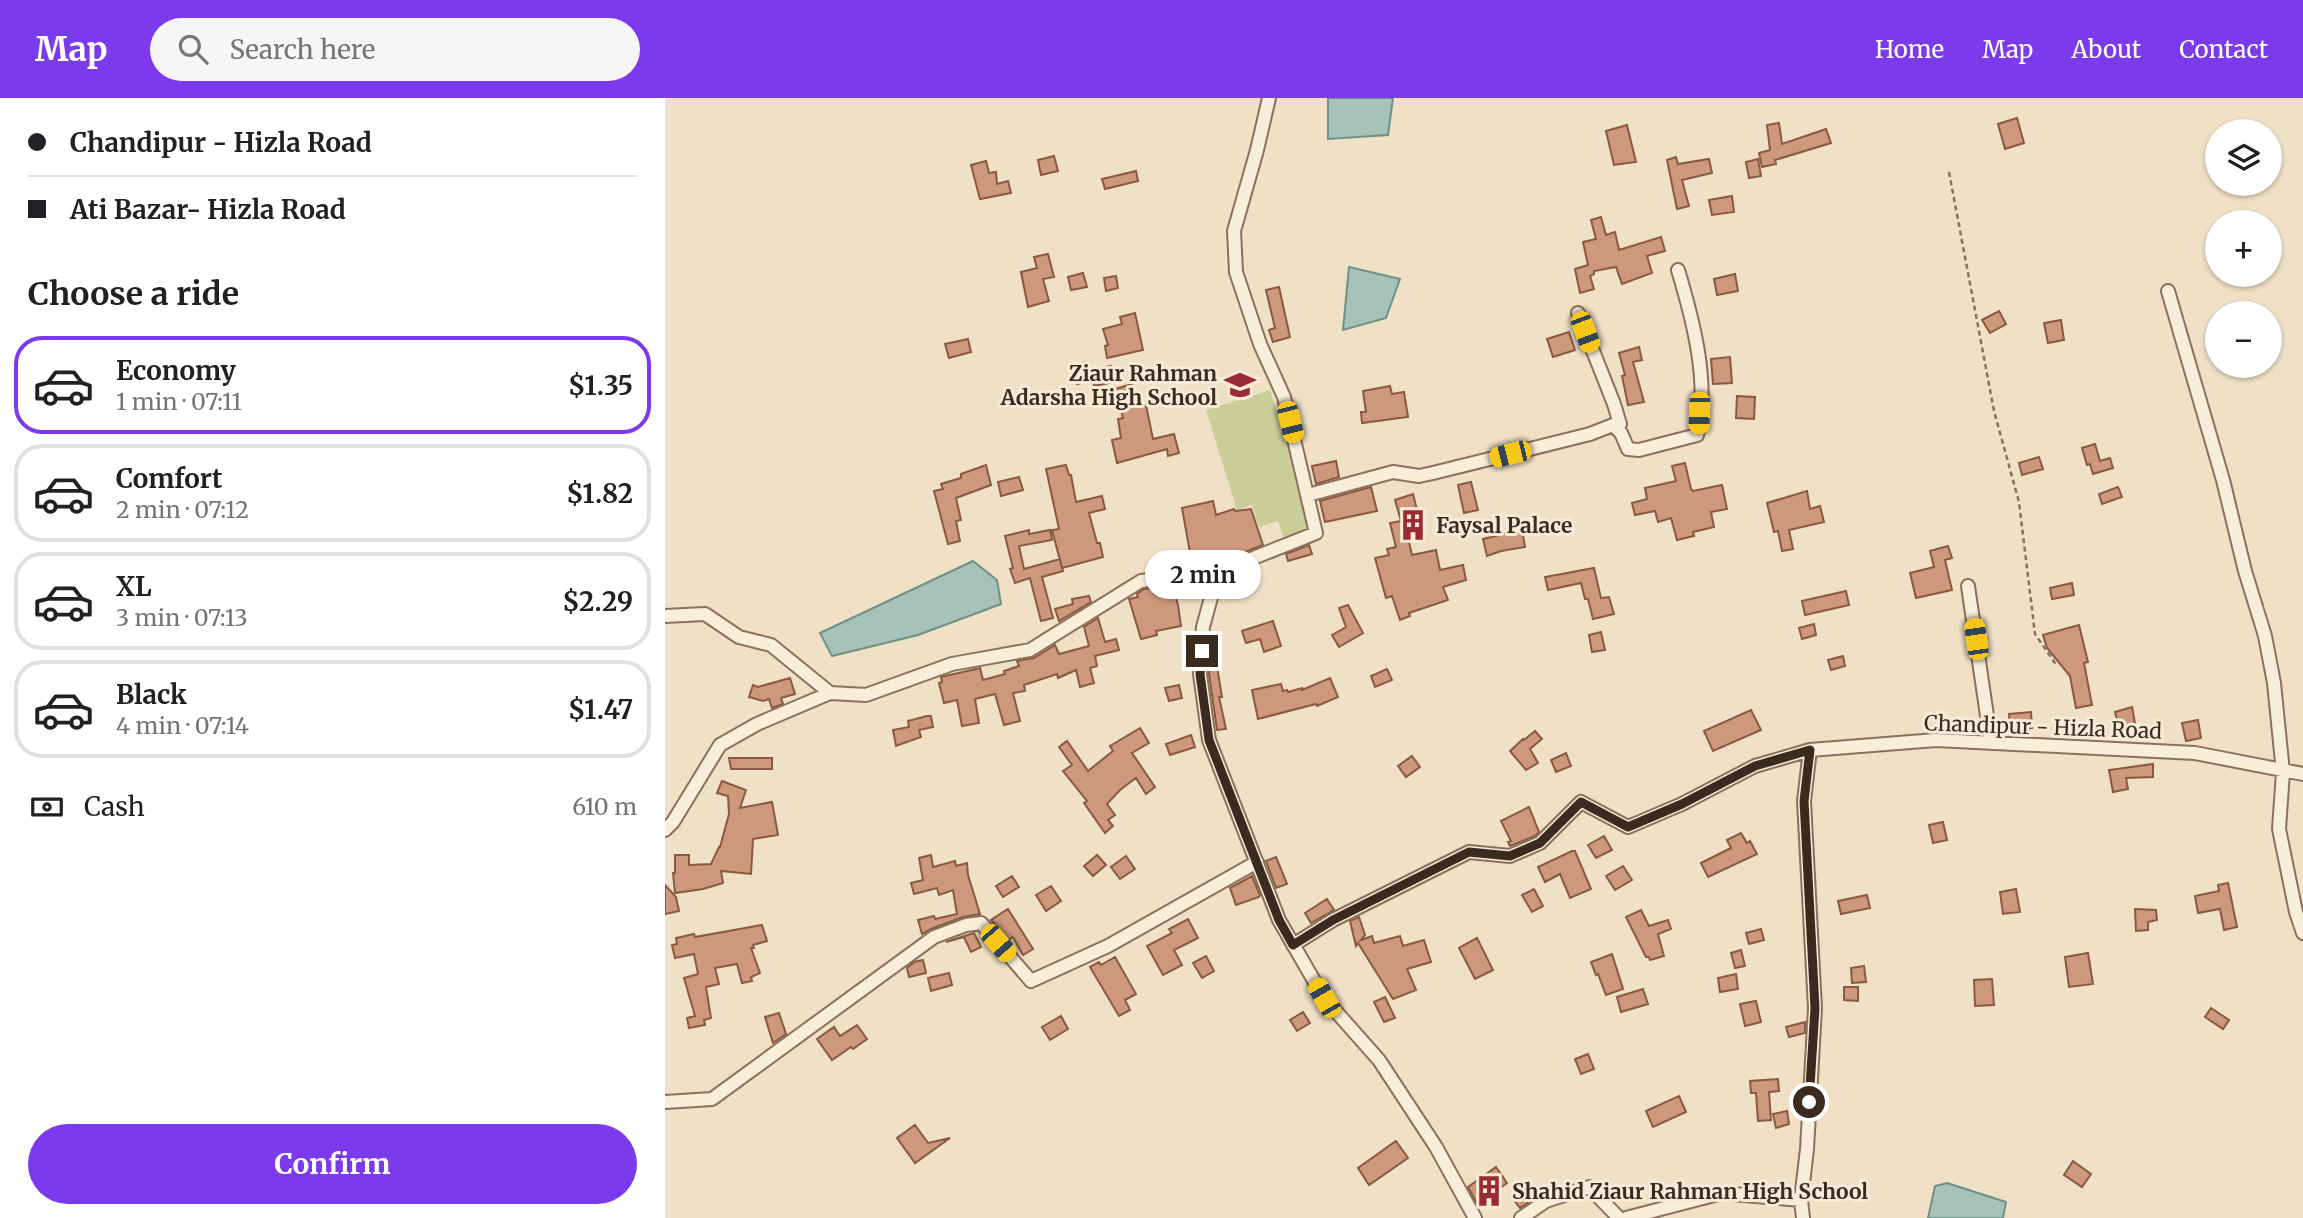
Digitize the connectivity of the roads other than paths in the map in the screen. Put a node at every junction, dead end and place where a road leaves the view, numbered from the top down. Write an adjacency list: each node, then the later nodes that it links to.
1 (1269, 98): 6 (street)
2 (1678, 270): 5 (street)
3 (2168, 291): 13 (street)
4 (1577, 313): 5 (street)
5 (1613, 425): 6 (street)
6 (1308, 495): 7 (street)
7 (1218, 572): 10 (street); 16 (street)
8 (1968, 586): 11 (street)
9 (665, 615): 10 (street)
10 (830, 693): 15 (street)
11 (1991, 743): 12 (street, Chandipur - Hizla Road); 13 (street, Chandipur - Hizla Road)
12 (1810, 750): 18 (street, Chandipur - Hizla Road); 20 (street)
13 (2283, 772): 14 (street, Chandipur - Hizla Road); 17 (street)
14 (2303, 774)
15 (665, 830)
16 (1257, 862): 18 (street); 19 (street)
17 (2303, 933)
18 (1293, 945): 21 (street)
19 (665, 1102)
20 (1801, 1200): 24 (street); 25 (street)
21 (1475, 1218)
22 (1521, 1218): 23 (street)
23 (1619, 1218)
24 (1626, 1218)
25 (1803, 1218)

